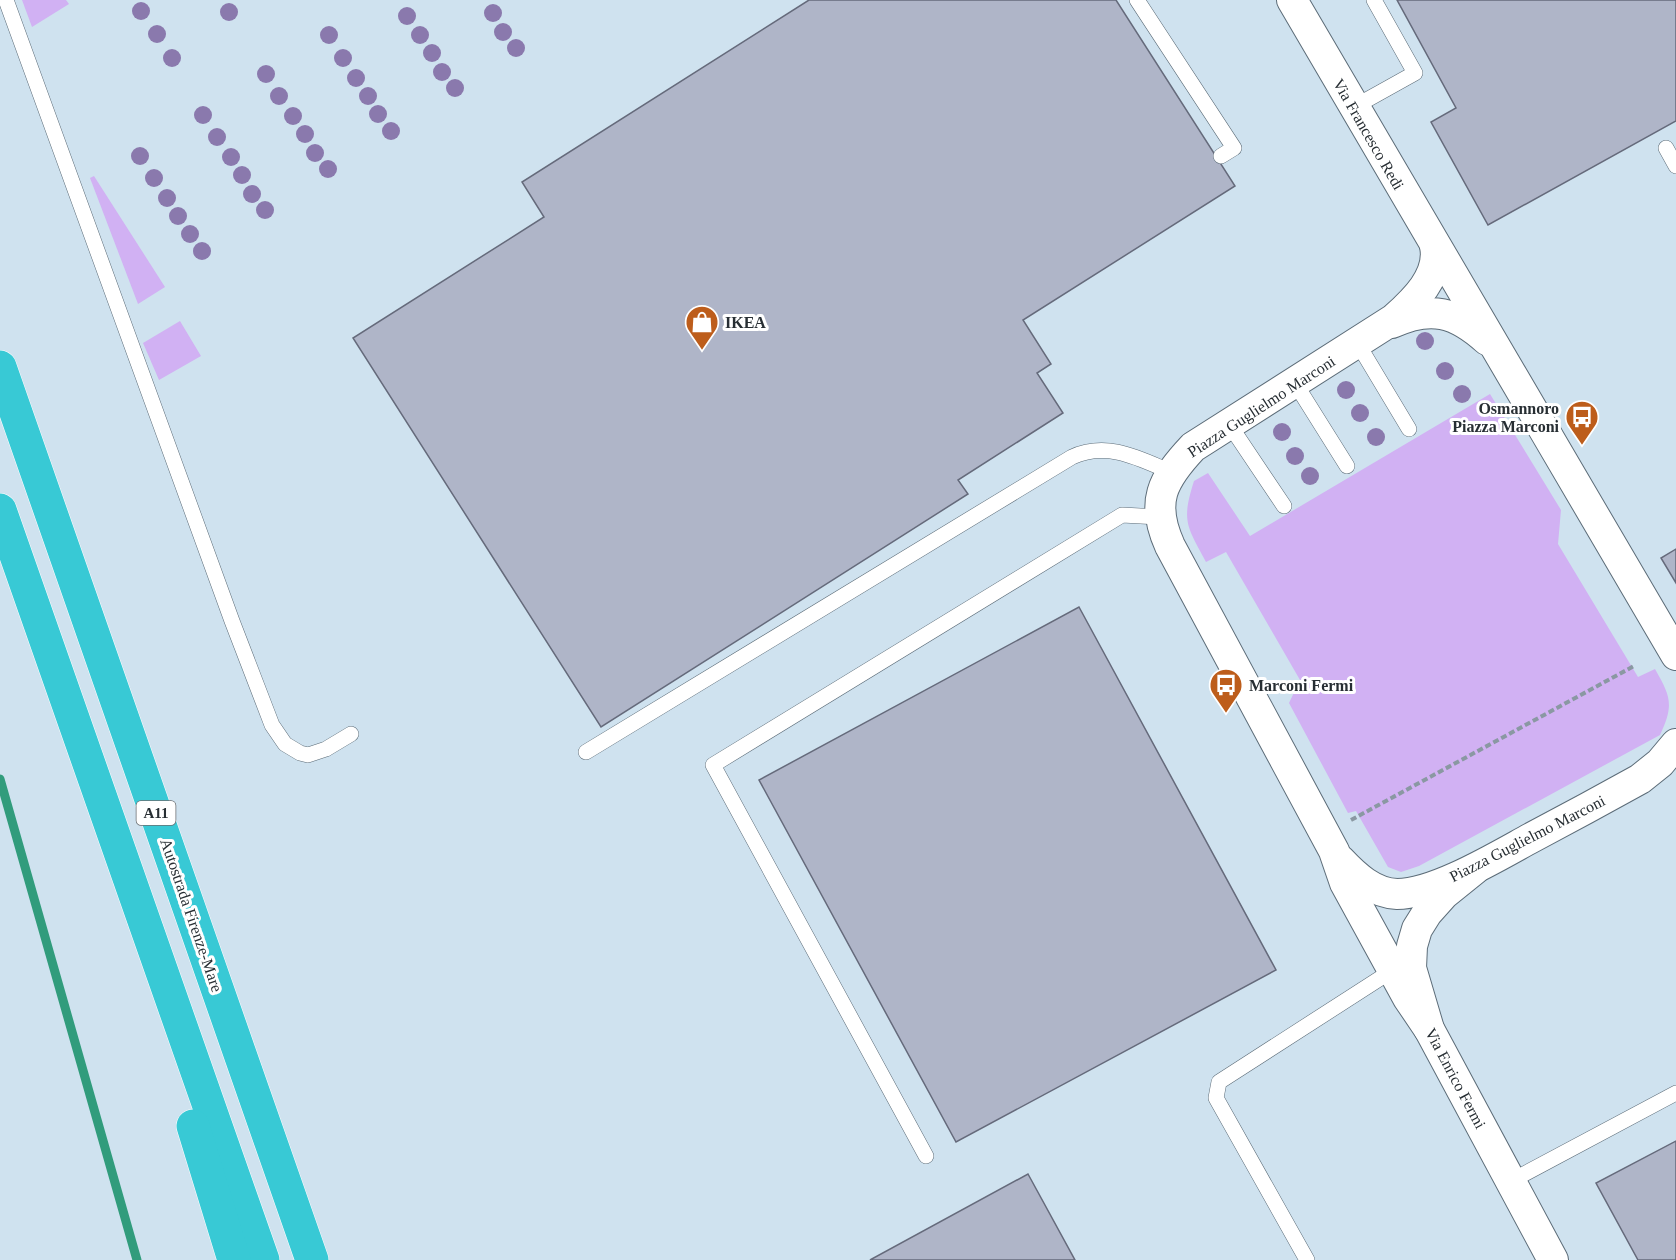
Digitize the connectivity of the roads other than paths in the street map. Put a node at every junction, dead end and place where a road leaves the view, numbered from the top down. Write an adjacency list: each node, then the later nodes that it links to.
1 (6, 0): 23 (lane)
2 (1137, 0): 7 (lane)
3 (1374, 0): 5 (lane)
4 (1295, 7): 5 (street, Via Francesco Redi)
5 (1354, 107): 9 (street, Via Francesco Redi)
6 (1666, 148): 8 (lane)
7 (1221, 156)
8 (1676, 166)
9 (1435, 246): 10 (street, Piazza Guglielmo Marconi); 12 (street, Piazza Guglielmo Marconi)
10 (1386, 326): 11 (street, Piazza Guglielmo Marconi); 12 (street, Piazza Guglielmo Marconi)
11 (1358, 344): 14 (street, Piazza Guglielmo Marconi); 16 (lane)
12 (1496, 348): 22 (street, Piazza Guglielmo Marconi)
13 (0, 367): 38 (highway, Autostrada Firenze-Mare / A11)
14 (1294, 383): 15 (street, Piazza Guglielmo Marconi); 17 (lane)
15 (1229, 424): 18 (street, Piazza Guglielmo Marconi); 19 (lane)
16 (1409, 429)
17 (1347, 466)
18 (1171, 472): 21 (street, Piazza Guglielmo Marconi); 25 (lane)
19 (1284, 506)
20 (0, 510): 28 (highway)
21 (1160, 517): 29 (street, Piazza Guglielmo Marconi); 34 (lane)
22 (1676, 654)
23 (351, 734)
24 (1676, 744): 27 (street, Piazza Guglielmo Marconi)
25 (586, 752)
26 (1676, 764): 27 (street)
27 (1640, 780): 30 (street, Piazza Guglielmo Marconi)
28 (106, 815): 36 (highway); 37 (highway)
29 (1338, 858): 30 (street, Piazza Guglielmo Marconi); 31 (street, Piazza Guglielmo Marconi)
30 (1475, 869): 32 (street, Via Enrico Fermi)
31 (1393, 970): 32 (street, Piazza Guglielmo Marconi); 39 (lane)
32 (1429, 1029): 35 (street, Via Enrico Fermi)
33 (1676, 1093): 35 (lane)
34 (926, 1156)
35 (1511, 1181): 40 (street, Via Enrico Fermi)
36 (234, 1260)
37 (263, 1260)
38 (312, 1260)
39 (1307, 1260)
40 (1553, 1260)

